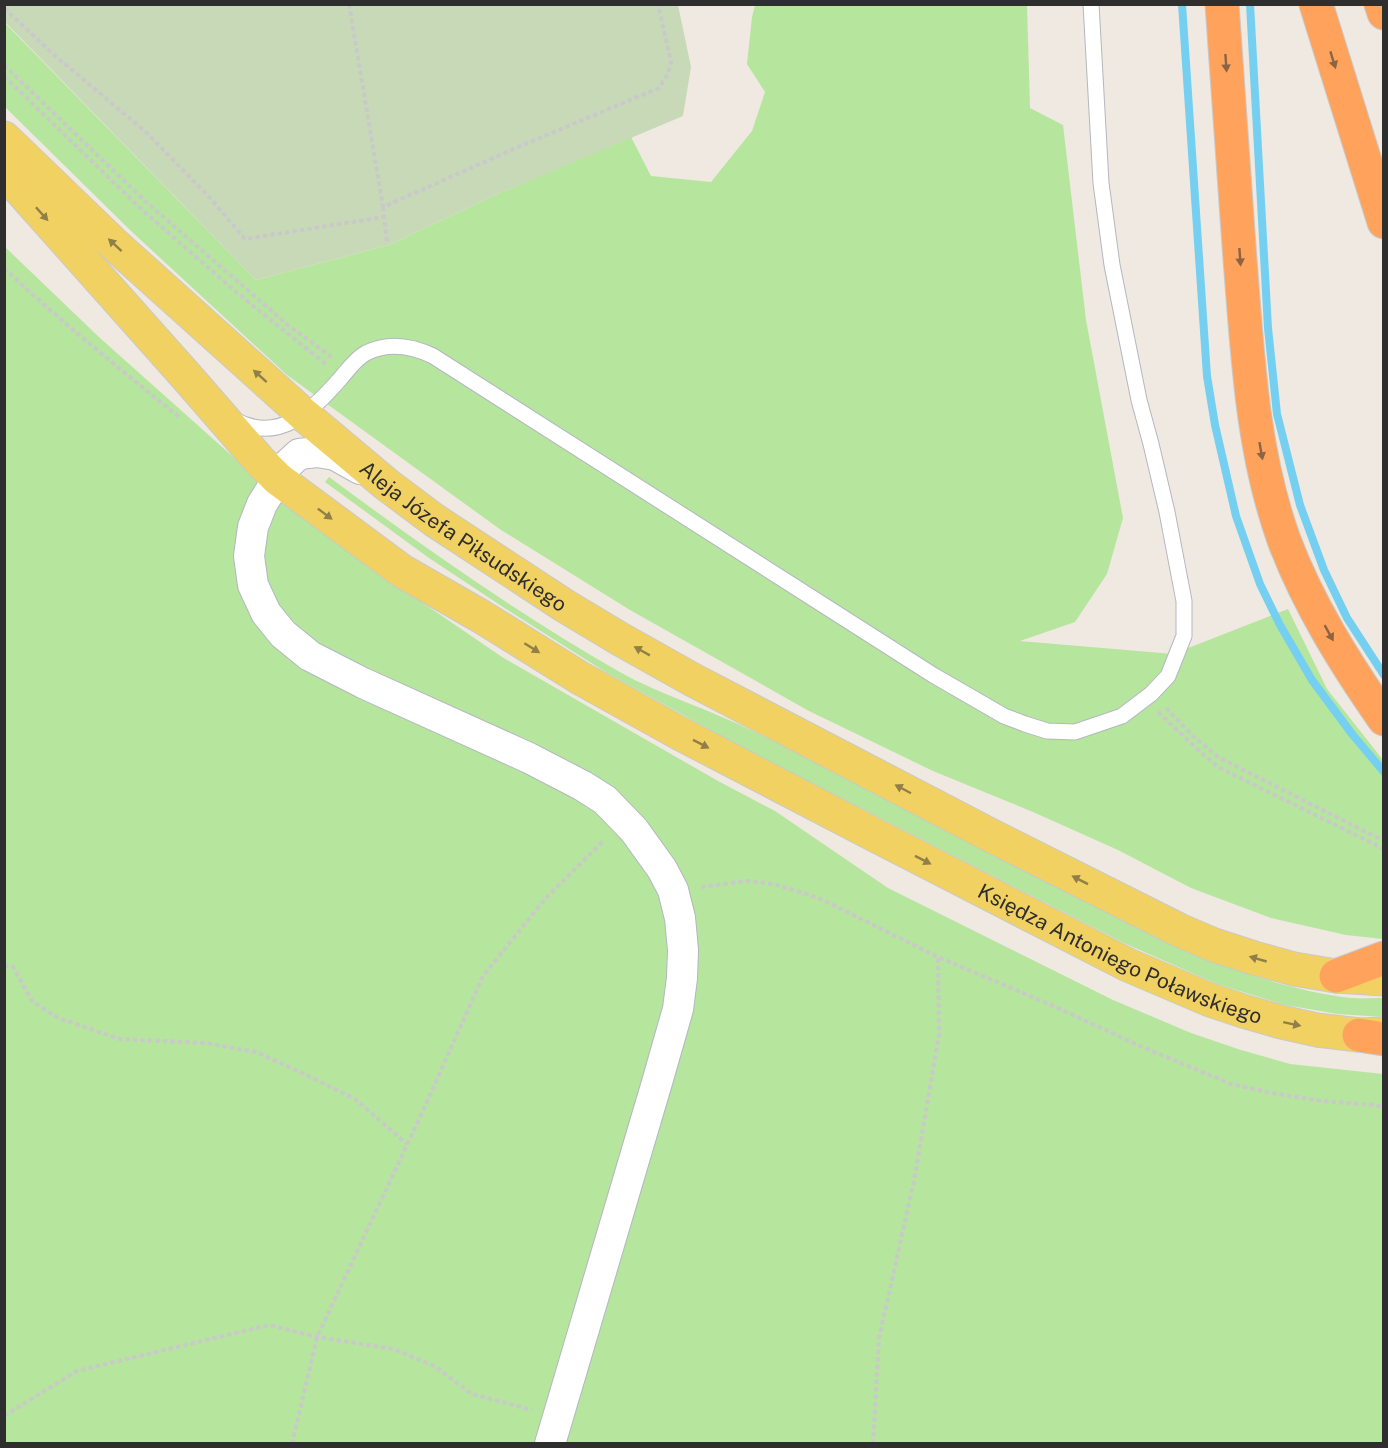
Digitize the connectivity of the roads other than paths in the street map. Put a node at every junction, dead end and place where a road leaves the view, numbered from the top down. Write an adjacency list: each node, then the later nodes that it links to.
1 (1091, 4): 10 (lane)
2 (1222, 4): 13 (highway, one-way to 13)
3 (1316, 4): 8 (highway, one-way to 8)
4 (1381, 4): 5 (highway)
5 (1383, 13)
6 (4, 138): 10 (main road, Aleja Józefa Piłsudskiego, one-way to 6)
7 (4, 169): 9 (main road, one-way to 9)
8 (1383, 222)
9 (186, 376): 10 (lane); 11 (main road)
10 (304, 415): 12 (main road, Aleja Józefa Piłsudskiego)
11 (278, 478): 12 (street); 18 (main road, Księdza Antoniego Poławskiego, one-way to 18); 19 (street)
12 (386, 484): 14 (main road, Aleja Józefa Piłsudskiego, one-way to 12)
13 (1383, 718)
14 (992, 836): 16 (main road, Księdza Antoniego Poławskiego, one-way to 14)
15 (1383, 958): 16 (highway)
16 (1336, 976): 17 (main road, Księdza Antoniego Poławskiego)
17 (1383, 979)
18 (1375, 1036)
19 (554, 1430)

